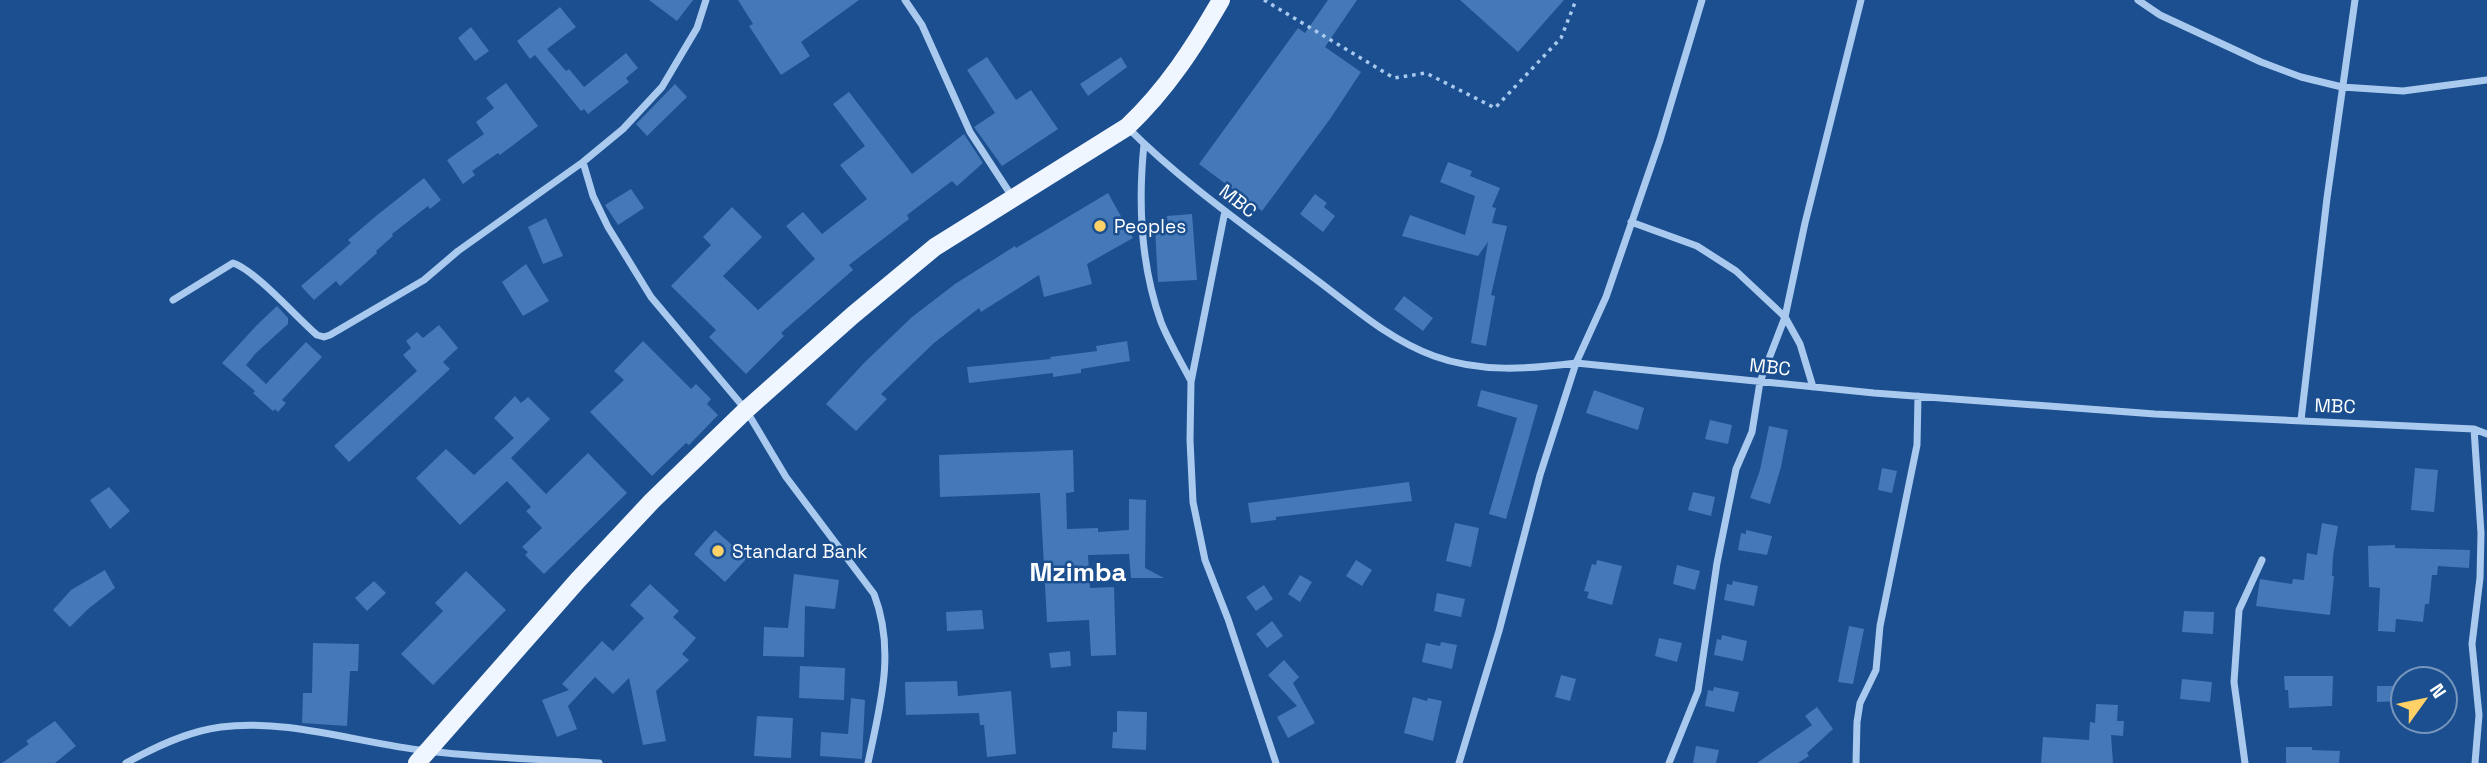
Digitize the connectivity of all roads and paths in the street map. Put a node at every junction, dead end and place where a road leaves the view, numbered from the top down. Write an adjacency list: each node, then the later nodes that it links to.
1 (706, 0): 14 (street)
2 (905, 0): 15 (street)
3 (1220, 0): 12 (main road)
4 (1264, 0): 5 (path)
5 (1576, 0)
6 (1702, 0): 17 (street)
7 (1861, 0): 19 (street)
8 (2138, 0): 11 (street)
9 (2355, 0): 11 (street)
10 (2487, 80): 11 (street)
11 (2342, 87): 26 (street)
12 (1128, 127): 13 (street, MBC); 15 (main road)
13 (1144, 144): 16 (street, MBC); 21 (street)
14 (583, 162): 18 (street); 25 (street)
15 (1013, 198): 25 (main road)
16 (1225, 211): 20 (street, MBC); 21 (street)
17 (1631, 222): 19 (street); 20 (street)
18 (173, 300)
19 (1785, 317): 22 (street); 23 (street)
20 (1576, 363): 22 (street, MBC); 35 (street)
21 (1191, 382): 34 (street)
22 (1760, 382): 23 (street, MBC); 36 (street)
23 (1814, 387): 24 (street, MBC)
24 (1918, 396): 26 (street, MBC); 37 (street)
25 (746, 410): 30 (main road); 33 (street)
26 (2301, 420): 27 (street, MBC)
27 (2474, 429): 28 (street, MBC); 39 (street)
28 (2487, 434)
29 (2262, 560): 38 (street)
30 (422, 757): 31 (street); 32 (street)
31 (126, 763)
32 (599, 763)
33 (868, 763)
34 (1276, 763)
35 (1459, 763)
36 (1669, 763)
37 (1856, 763)
38 (2245, 763)
39 (2475, 763)

